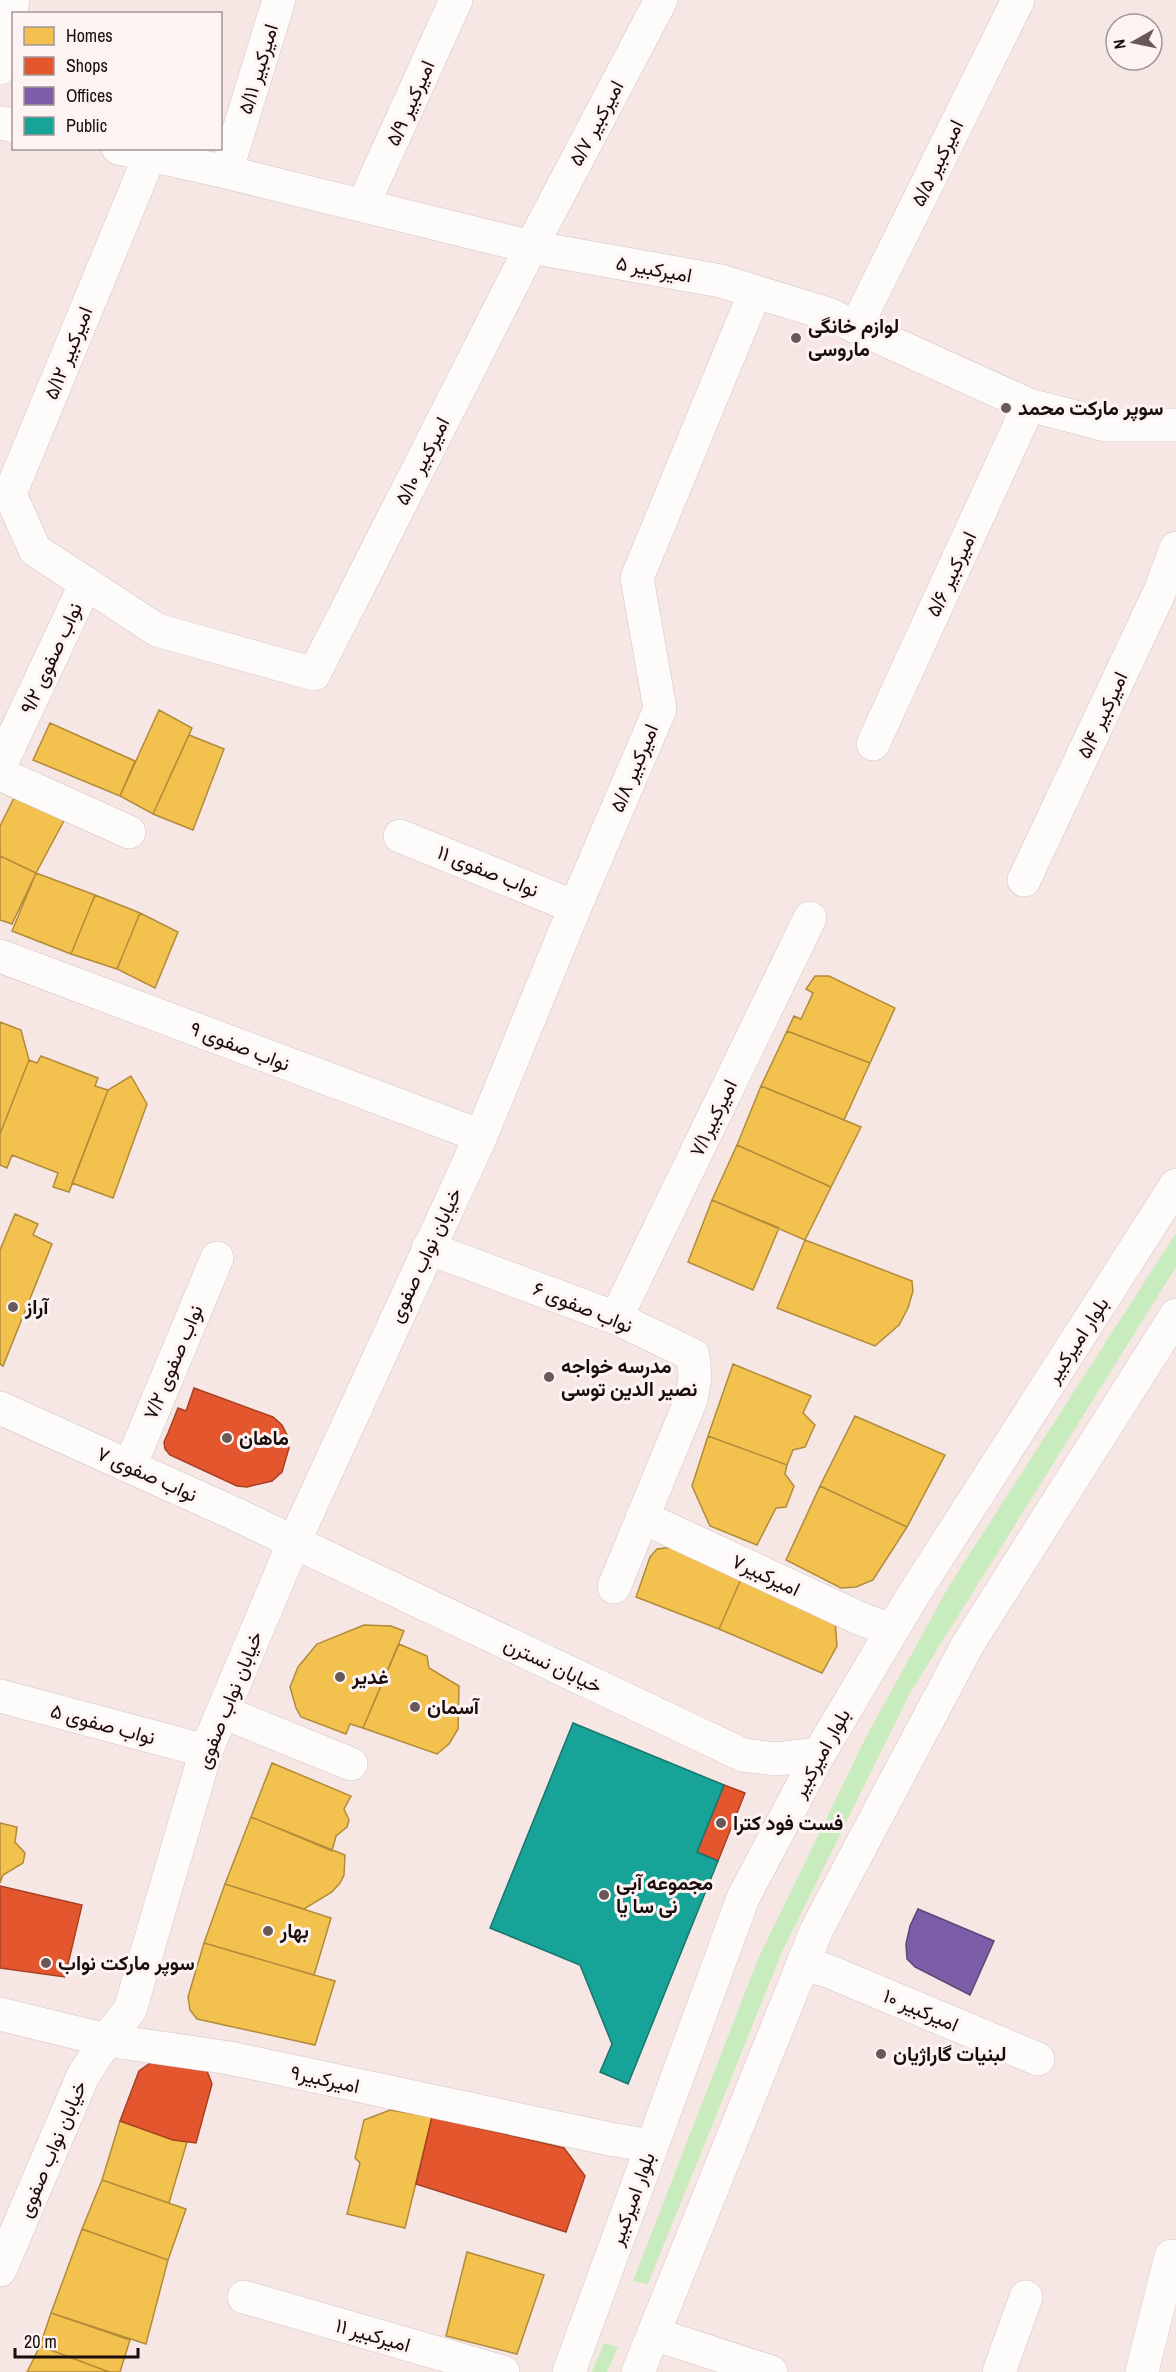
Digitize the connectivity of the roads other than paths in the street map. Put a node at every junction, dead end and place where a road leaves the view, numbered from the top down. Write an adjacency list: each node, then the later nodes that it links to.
1 (13, 0): 6 (street)
2 (279, 0): 9 (street, امیرکبیر ۵/۱۱)
3 (456, 0): 10 (street, امیرکبیر ۵/۹)
4 (662, 0): 11 (street, امیرکبیر ۵/۷)
5 (1018, 0): 13 (street, امیرکبیر ۵/۵)
6 (0, 68)
7 (127, 150): 8 (street, امیرکبیر ۵)
8 (150, 155): 9 (street, امیرکبیر ۵); 16 (street, امیرکبیر ۵/۱۲)
9 (226, 172): 10 (street, امیرکبیر ۵)
10 (363, 205): 11 (street, امیرکبیر ۵)
11 (531, 247): 12 (street, امیرکبیر ۵); 18 (street, امیرکبیر ۵/۱۰)
12 (755, 292): 13 (street, امیرکبیر ۵); 25 (street, امیرکبیر ۵/۸)
13 (856, 327): 14 (street, امیرکبیر ۵)
14 (1029, 405): 15 (street, امیرکبیر ۵); 19 (street, امیرکبیر ۵/۶)
15 (1176, 425)
16 (5, 492): 18 (street, امیرکبیر ۵/۱۲)
17 (1176, 548): 24 (street, امیرکبیر ۵/۴)
18 (86, 583): 20 (street, نواب صفوی ۹/۲)
19 (873, 744)
20 (0, 766)
21 (0, 774): 22 (street)
22 (129, 832)
23 (400, 836): 25 (street, نواب صفوی ۱۱)
24 (1024, 880)
25 (575, 907): 28 (street, امیرکبیر ۵/۸)
26 (810, 918): 33 (street, امیرکبیر۷/۱)
27 (0, 956): 28 (street, نواب صفوی ۹)
28 (481, 1136): 30 (street, خیابان نواب صفوی)
29 (1176, 1185): 39 (street, بلوار امیرکبیر)
30 (428, 1248): 33 (street, نواب صفوی ۶); 37 (street, خیابان نواب صفوی)
31 (217, 1258): 35 (street, نواب صفوی ۷/۲)
32 (1176, 1315): 45 (street)
33 (616, 1317): 36 (street, نواب صفوی ۶)
34 (0, 1408): 35 (street, نواب صفوی ۷)
35 (130, 1466): 37 (street, نواب صفوی ۷)
36 (642, 1517): 38 (street); 39 (street, امیرکبیر۷)
37 (294, 1542): 41 (street, خیابان نواب صفوی); 43 (street, خیابان نسترن)
38 (614, 1587)
39 (892, 1630): 43 (street, بلوار امیرکبیر)
40 (0, 1696): 42 (street, نواب صفوی ۵)
41 (223, 1712): 42 (street, خیابان نواب صفوی); 44 (street)
42 (206, 1751): 47 (street, خیابان نواب صفوی)
43 (819, 1754): 49 (street, بلوار امیرکبیر)
44 (351, 1764)
45 (803, 1963): 48 (street, امیرکبیر ۱۰); 54 (street)
46 (0, 2014): 47 (street, امیرکبیر۹)
47 (106, 2040): 49 (street, امیرکبیر۹); 51 (street, خیابان نواب صفوی)
48 (1038, 2059)
49 (651, 2146): 56 (street, بلوار امیرکبیر)
50 (1171, 2256): 60 (street)
51 (0, 2270)
52 (244, 2297): 55 (street, امیرکبیر ۱۱)
53 (1026, 2297): 59 (street)
54 (654, 2334): 57 (street); 58 (street)
55 (503, 2372)
56 (569, 2372)
57 (638, 2372)
58 (771, 2372)
59 (999, 2372)
60 (1142, 2372)

